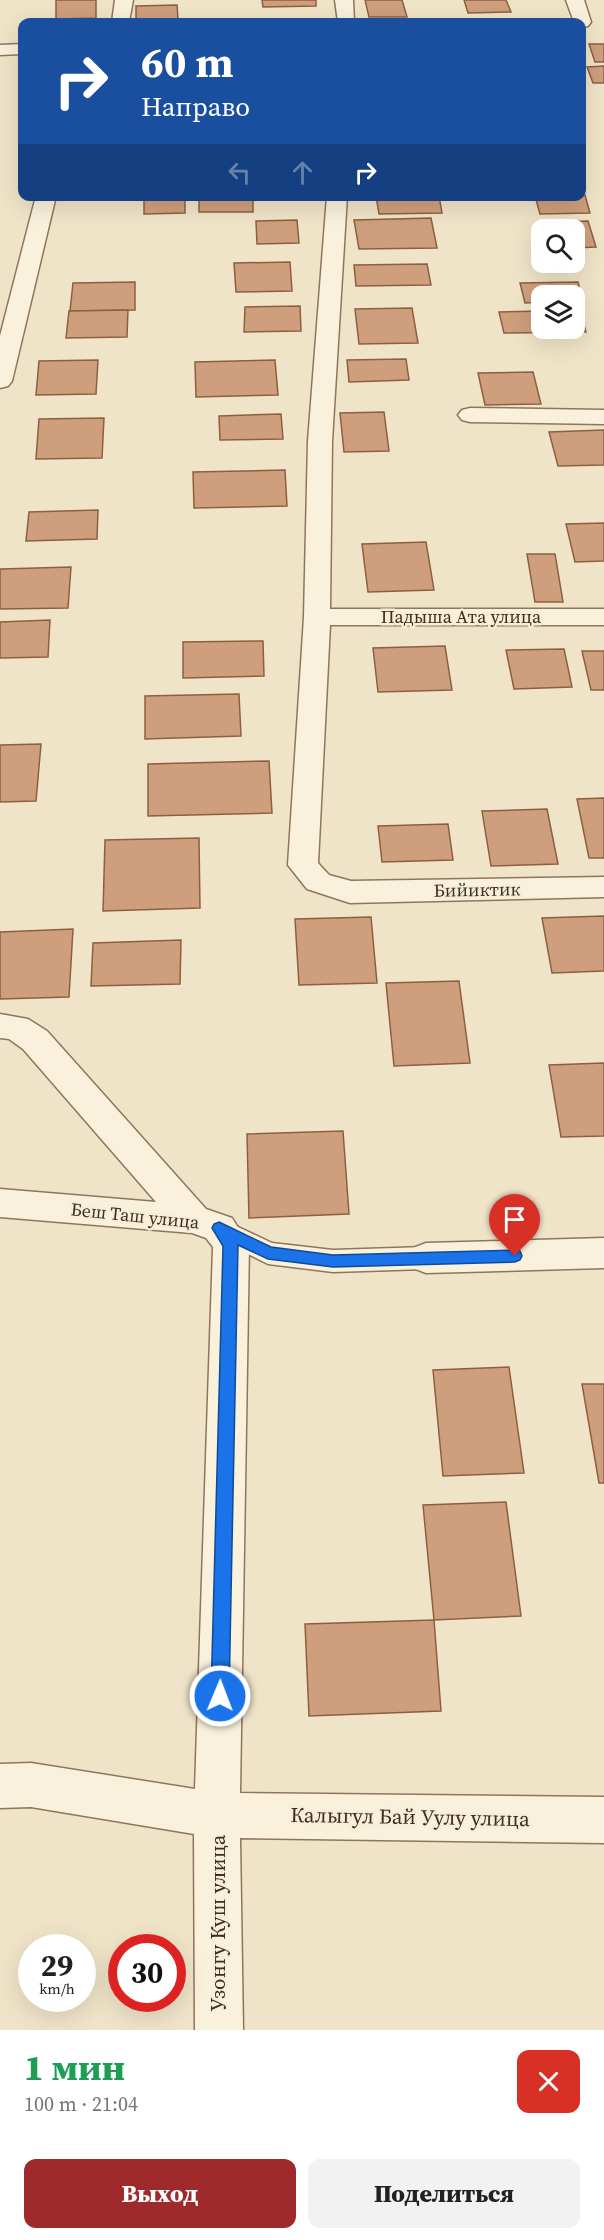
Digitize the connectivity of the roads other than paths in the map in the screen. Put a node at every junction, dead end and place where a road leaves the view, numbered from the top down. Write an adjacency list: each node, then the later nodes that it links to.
1 (124, 0): 4 (street)
2 (344, 0): 5 (street)
3 (575, 0): 6 (street)
4 (122, 18)
5 (346, 18)
6 (582, 18)
7 (18, 49): 8 (street)
8 (0, 50)
9 (45, 201): 11 (street)
10 (337, 201): 14 (street, Бийиктик)
11 (0, 381)
12 (470, 415): 13 (street)
13 (604, 417)
14 (317, 617): 15 (street, Падыша Ата улица); 16 (street, Бийиктик)
15 (604, 617)
16 (604, 887)
17 (0, 1026): 19 (street)
18 (0, 1203): 19 (street, Беш Таш улица)
19 (206, 1224): 21 (lane); 23 (street, Беш Таш улица)
20 (604, 1253): 21 (street)
21 (426, 1258)
22 (0, 1786): 23 (street, Калыгул Бай Уулу улица)
23 (217, 1815): 24 (street, Калыгул Бай Уулу улица); 25 (street, Узонгу Куш улица)
24 (604, 1820)
25 (219, 2030)

